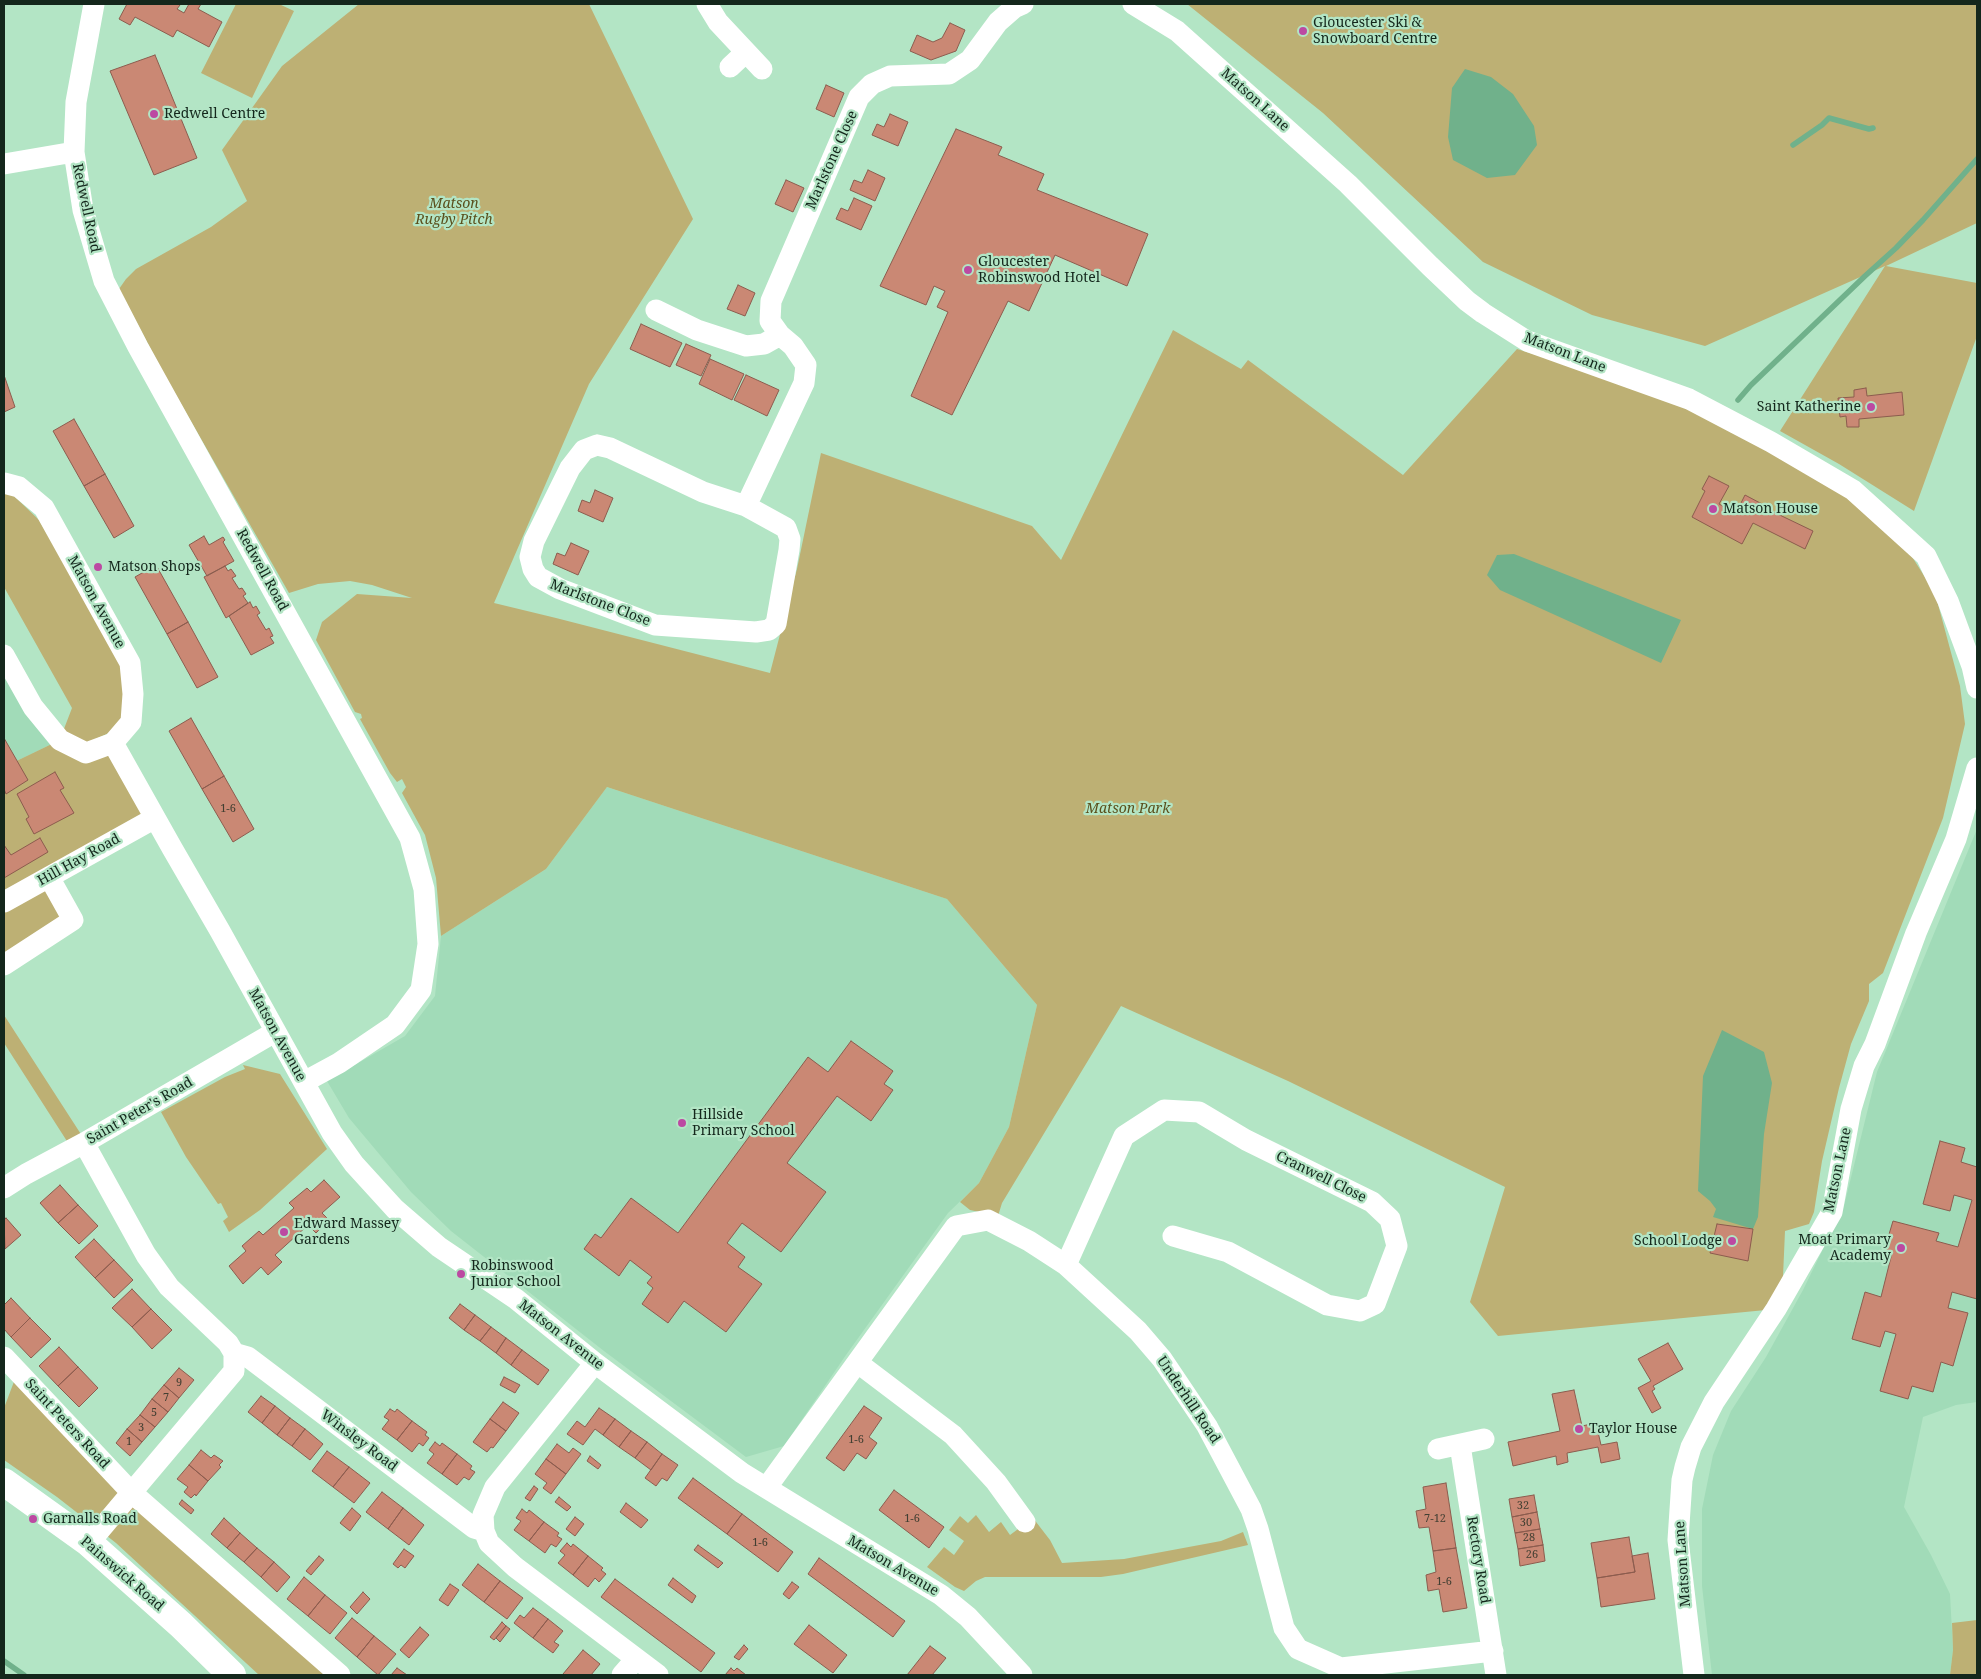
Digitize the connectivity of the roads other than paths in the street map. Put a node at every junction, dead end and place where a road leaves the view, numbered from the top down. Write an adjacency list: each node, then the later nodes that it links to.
1 (94, 4): 8 (street, Redwell Road)
2 (707, 4): 5 (street)
3 (1023, 4): 11 (street, Marlstone Close)
4 (1133, 4): 15 (street, Matson Lane)
5 (746, 52): 6 (street); 7 (street)
6 (730, 67)
7 (762, 69)
8 (74, 152): 9 (street); 23 (street, Redwell Road)
9 (4, 164)
10 (656, 310): 11 (street)
11 (780, 335): 13 (street, Marlstone Close)
12 (4, 483): 16 (street, Matson Avenue)
13 (746, 506): 13 (street, Marlstone Close)
14 (4, 655): 16 (street)
15 (1977, 688)
16 (114, 743): 18 (street, Matson Avenue)
17 (1977, 768): 49 (street, Matson Lane)
18 (155, 818): 19 (street, Hill Hay Road); 22 (street, Matson Avenue)
19 (48, 877): 20 (street, Hill Hay Road); 21 (street)
20 (4, 902)
21 (4, 965)
22 (275, 1032): 23 (street, Matson Avenue); 24 (street, Saint Peter's Road)
23 (304, 1082): 30 (street, Matson Avenue)
24 (84, 1144): 25 (street, Saint Peter's Road); 28 (street)
25 (4, 1188)
26 (1173, 1236): 27 (street, Cranwell Close)
27 (1066, 1265): 31 (street, Underhill Road); 41 (street, Underhill Road)
28 (234, 1353): 37 (street); 39 (street, Winsley Road)
29 (4, 1357): 37 (street, Saint Peters Road)
30 (595, 1363): 36 (street, Matson Avenue); 39 (street)
31 (858, 1363): 36 (street, Underhill Road); 38 (street)
32 (1484, 1439): 33 (street)
33 (1460, 1445): 34 (street); 41 (street, Rectory Road)
34 (1438, 1450)
35 (4, 1482): 40 (main road, Painswick Road)
36 (767, 1487): 47 (street, Matson Avenue)
37 (131, 1492): 40 (street); 44 (street)
38 (1025, 1522)
39 (484, 1532): 42 (street, Winsley Road)
40 (89, 1543): 43 (main road, Painswick Road)
41 (1492, 1651): 48 (street, Rectory Road)
42 (636, 1659): 45 (street); 46 (street, Winsley Road)
43 (232, 1675)
44 (340, 1675)
45 (622, 1675)
46 (658, 1675)
47 (1022, 1675)
48 (1496, 1675)
49 (1694, 1675)

